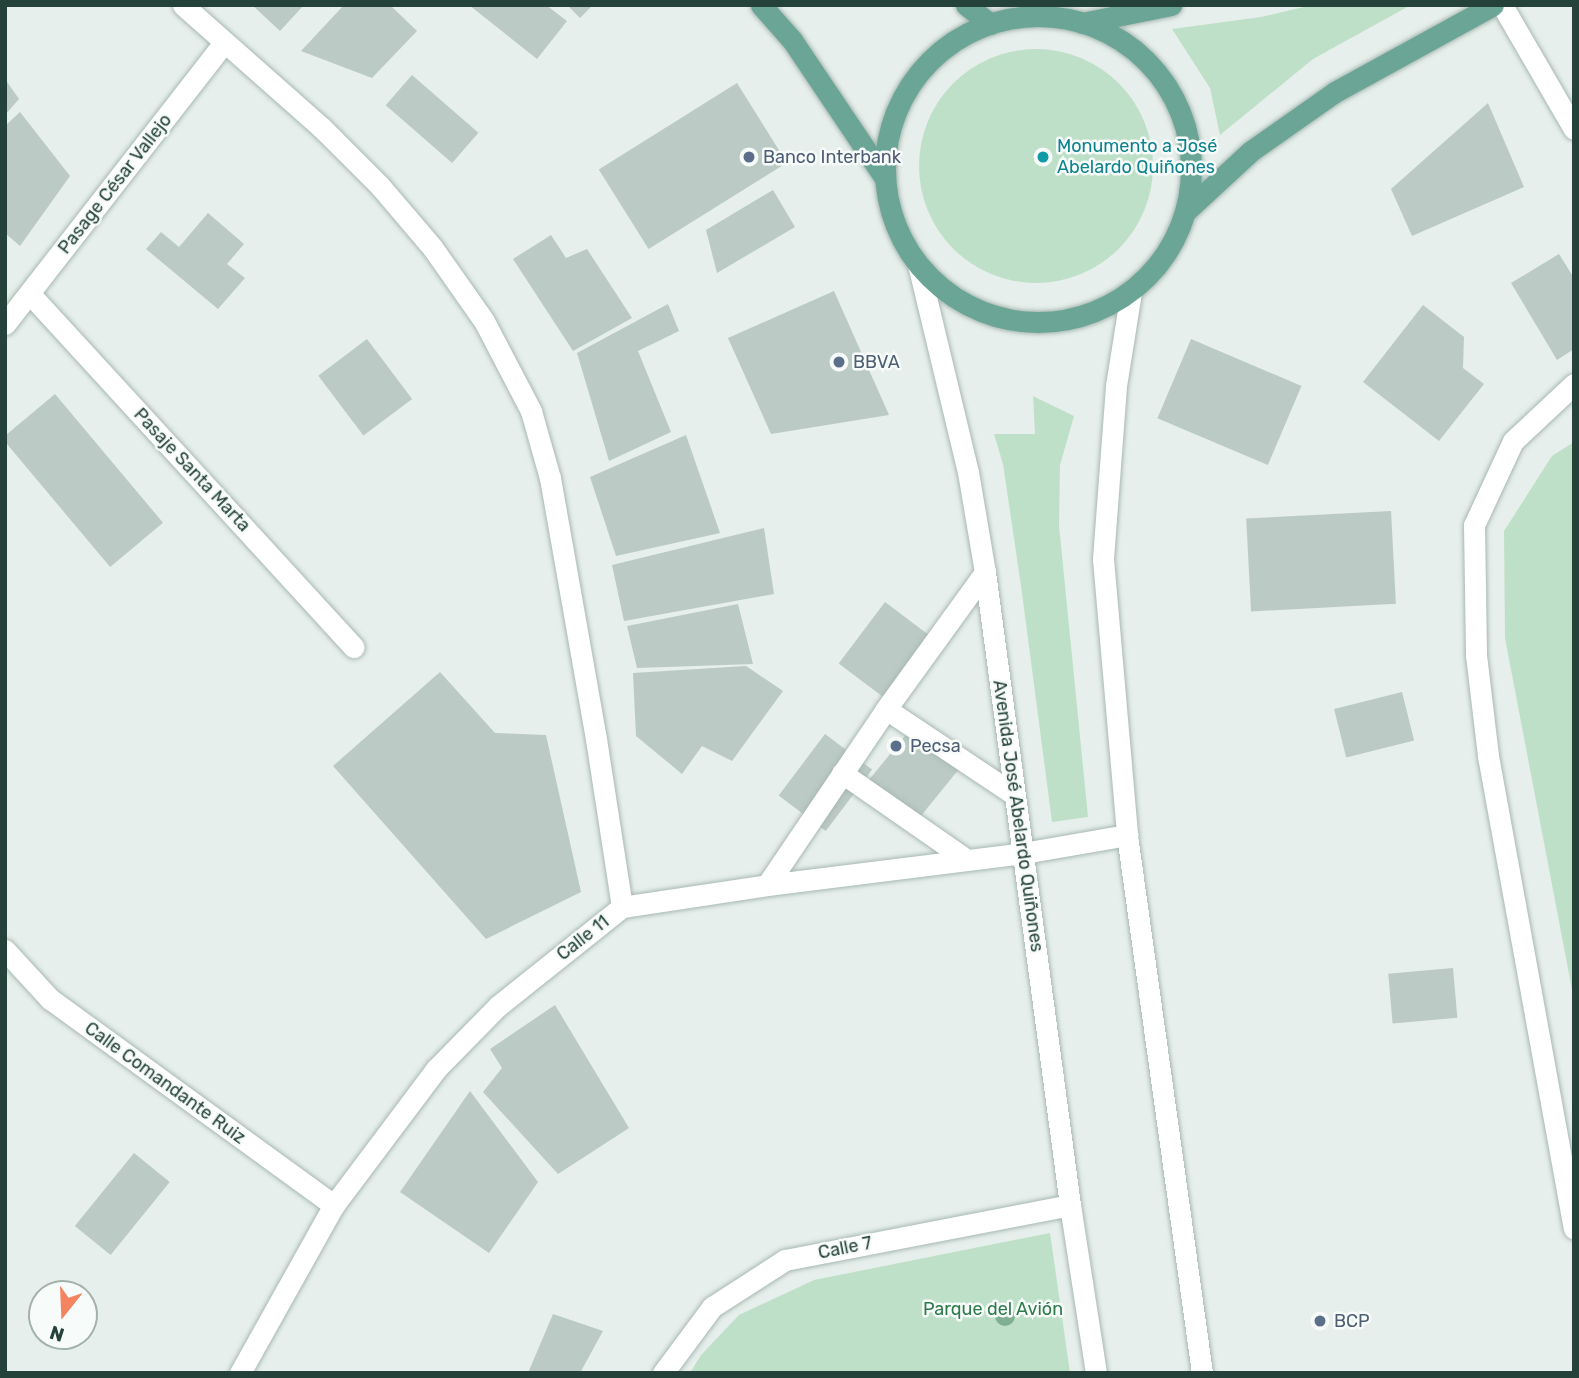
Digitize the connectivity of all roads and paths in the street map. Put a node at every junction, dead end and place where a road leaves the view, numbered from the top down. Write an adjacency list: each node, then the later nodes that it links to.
1 (183, 5): 9 (street)
2 (761, 5): 11 (main road)
3 (966, 5): 8 (main road)
4 (1171, 5): 7 (main road)
5 (1493, 5): 12 (main road)
6 (1502, 5): 10 (street)
7 (1082, 23): 8 (main road); 12 (main road)
8 (989, 24): 11 (main road)
9 (224, 43): 15 (street, Pasage César Vallejo); 27 (street)
10 (1574, 129)
11 (884, 177): 13 (main road)
12 (1186, 211): 14 (main road)
13 (918, 264): 14 (main road); 18 (street, Avenida José Abelardo Quiñones)
14 (1131, 292): 23 (street)
15 (30, 293): 16 (street, Pasage César Vallejo); 19 (street, Pasaje Santa Marta)
16 (5, 324)
17 (1574, 384): 31 (street)
18 (985, 572): 20 (street); 22 (street, Avenida José Abelardo Quiñones)
19 (354, 647)
20 (886, 709): 21 (street); 22 (street)
21 (842, 773): 25 (street); 26 (street)
22 (1015, 795): 24 (street, Avenida José Abelardo Quiñones)
23 (1127, 835): 24 (street, Calle 11); 35 (street)
24 (1023, 853): 25 (street, Calle 11); 30 (street, Avenida José Abelardo Quiñones)
25 (967, 860): 26 (street, Calle 11)
26 (767, 885): 27 (street, Calle 11)
27 (622, 907): 29 (street, Calle 11)
28 (5, 950): 29 (street, Calle Comandante Ruiz)
29 (334, 1205): 32 (street, Calle 11)
30 (1070, 1205): 33 (street, Calle 7); 34 (street, Avenida José Abelardo Quiñones)
31 (1574, 1228)
32 (240, 1373)
33 (663, 1373)
34 (1096, 1373)
35 (1202, 1373)

